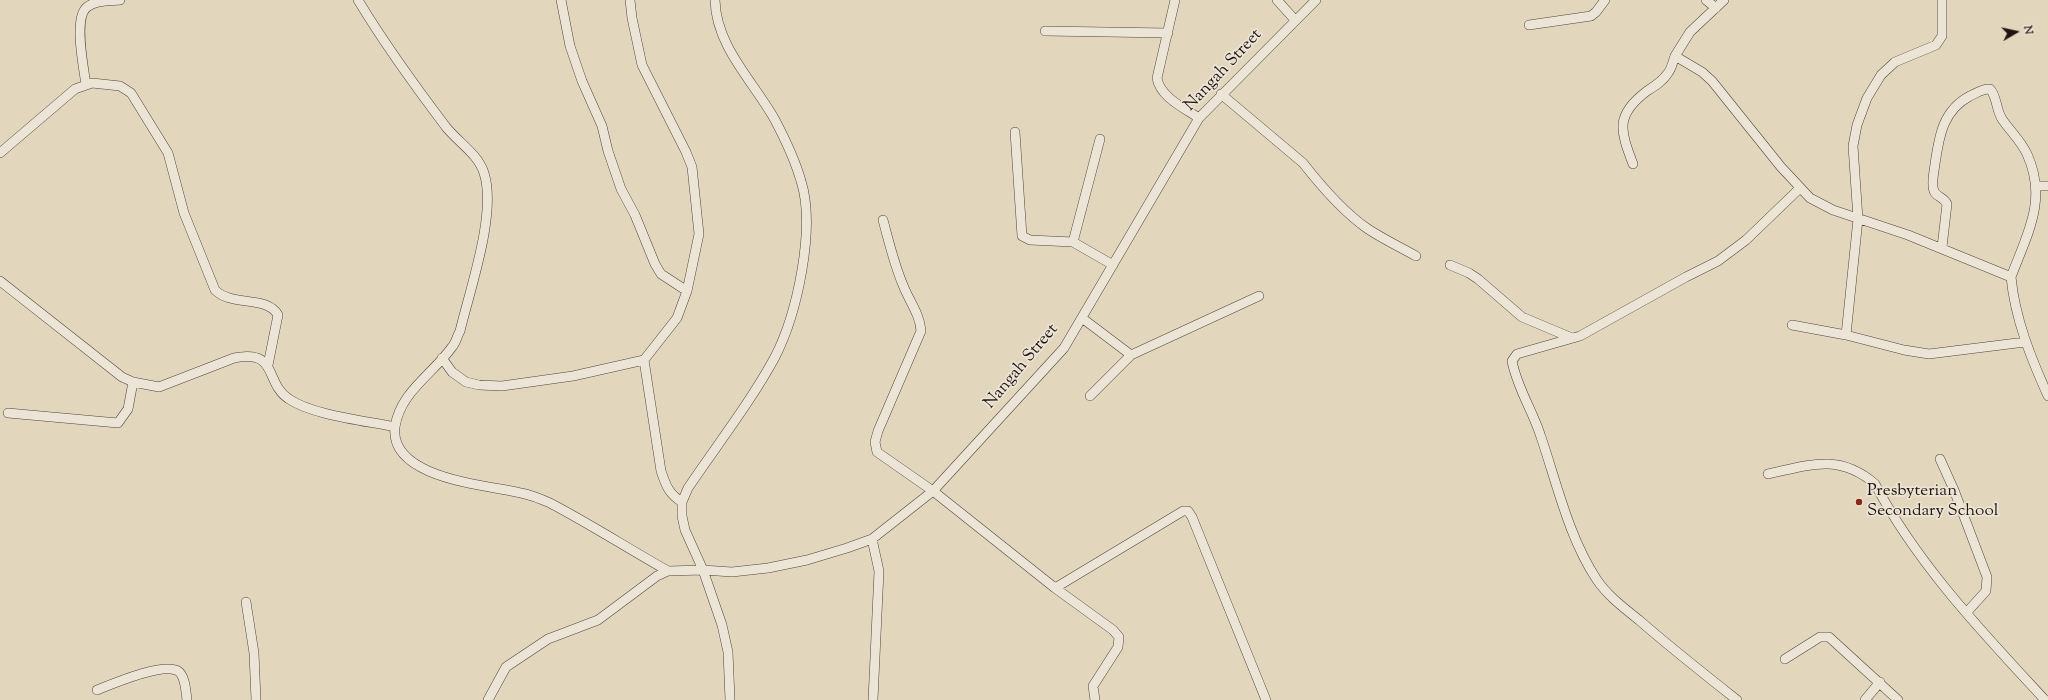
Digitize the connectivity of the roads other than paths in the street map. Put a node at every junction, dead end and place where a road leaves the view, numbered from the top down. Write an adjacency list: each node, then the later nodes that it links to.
1 (120, 0): 19 (street)
2 (358, 0): 46 (street)
3 (561, 0): 38 (street)
4 (630, 0): 38 (street)
5 (715, 0): 57 (street)
6 (1175, 0): 17 (street)
7 (1277, 0): 14 (street)
8 (1316, 0): 14 (street, Nangah Street)
9 (1605, 0): 15 (street)
10 (1706, 0): 13 (street)
11 (1724, 0): 13 (street)
12 (1942, 0): 29 (street)
13 (1716, 8): 18 (street)
14 (1295, 20): 20 (street, Nangah Street)
15 (1529, 25)
16 (1045, 31): 17 (street)
17 (1168, 33): 21 (street)
18 (1675, 56): 25 (street); 28 (street)
19 (86, 85): 24 (street); 48 (street)
20 (1221, 94): 21 (street, Nangah Street); 33 (street)
21 (1199, 118): 34 (street, Nangah Street)
22 (1015, 132): 31 (street)
23 (1100, 139): 31 (street)
24 (0, 153)
25 (1633, 164)
26 (2037, 186): 27 (street); 32 (street); 36 (street)
27 (2048, 186)
28 (1799, 189): 29 (street); 43 (street)
29 (1858, 219): 32 (street); 42 (street)
30 (883, 220): 56 (street)
31 (1073, 242): 34 (street)
32 (1942, 247): 36 (street)
33 (1416, 256)
34 (1113, 265): 40 (street, Nangah Street)
35 (1450, 265): 43 (street)
36 (2011, 277): 44 (street)
37 (0, 281): 49 (street)
38 (687, 291): 47 (street)
39 (1259, 296): 45 (street)
40 (1082, 318): 45 (street); 56 (street, Nangah Street)
41 (1792, 325): 42 (street)
42 (1846, 335): 44 (street)
43 (1572, 338): 74 (street)
44 (2025, 342): 51 (street)
45 (1131, 355): 50 (street)
46 (442, 358): 47 (street); 53 (street)
47 (644, 360): 57 (street)
48 (268, 365): 49 (street); 53 (street)
49 (133, 382): 52 (street)
50 (1090, 396)
51 (2048, 396)
52 (8, 413)
53 (395, 427): 60 (street)
54 (1940, 459): 63 (street)
55 (1768, 474): 63 (street)
56 (933, 490): 58 (street, Nangah Street); 61 (street)
57 (682, 502): 59 (street)
58 (872, 539): 59 (street, Nangah Street); 71 (street)
59 (703, 570): 60 (street, Nangah Street); 70 (street)
60 (668, 571): 69 (street)
61 (1055, 588): 72 (street); 73 (street)
62 (246, 602): 68 (street)
63 (1967, 612): 77 (street)
64 (1785, 659): 65 (street)
65 (1880, 682): 75 (street); 76 (street)
66 (96, 690): 67 (street)
67 (187, 700)
68 (256, 700)
69 (488, 700)
70 (730, 700)
71 (873, 700)
72 (1095, 700)
73 (1266, 700)
74 (1737, 700)
75 (1865, 700)
76 (1898, 700)
77 (2045, 700)

